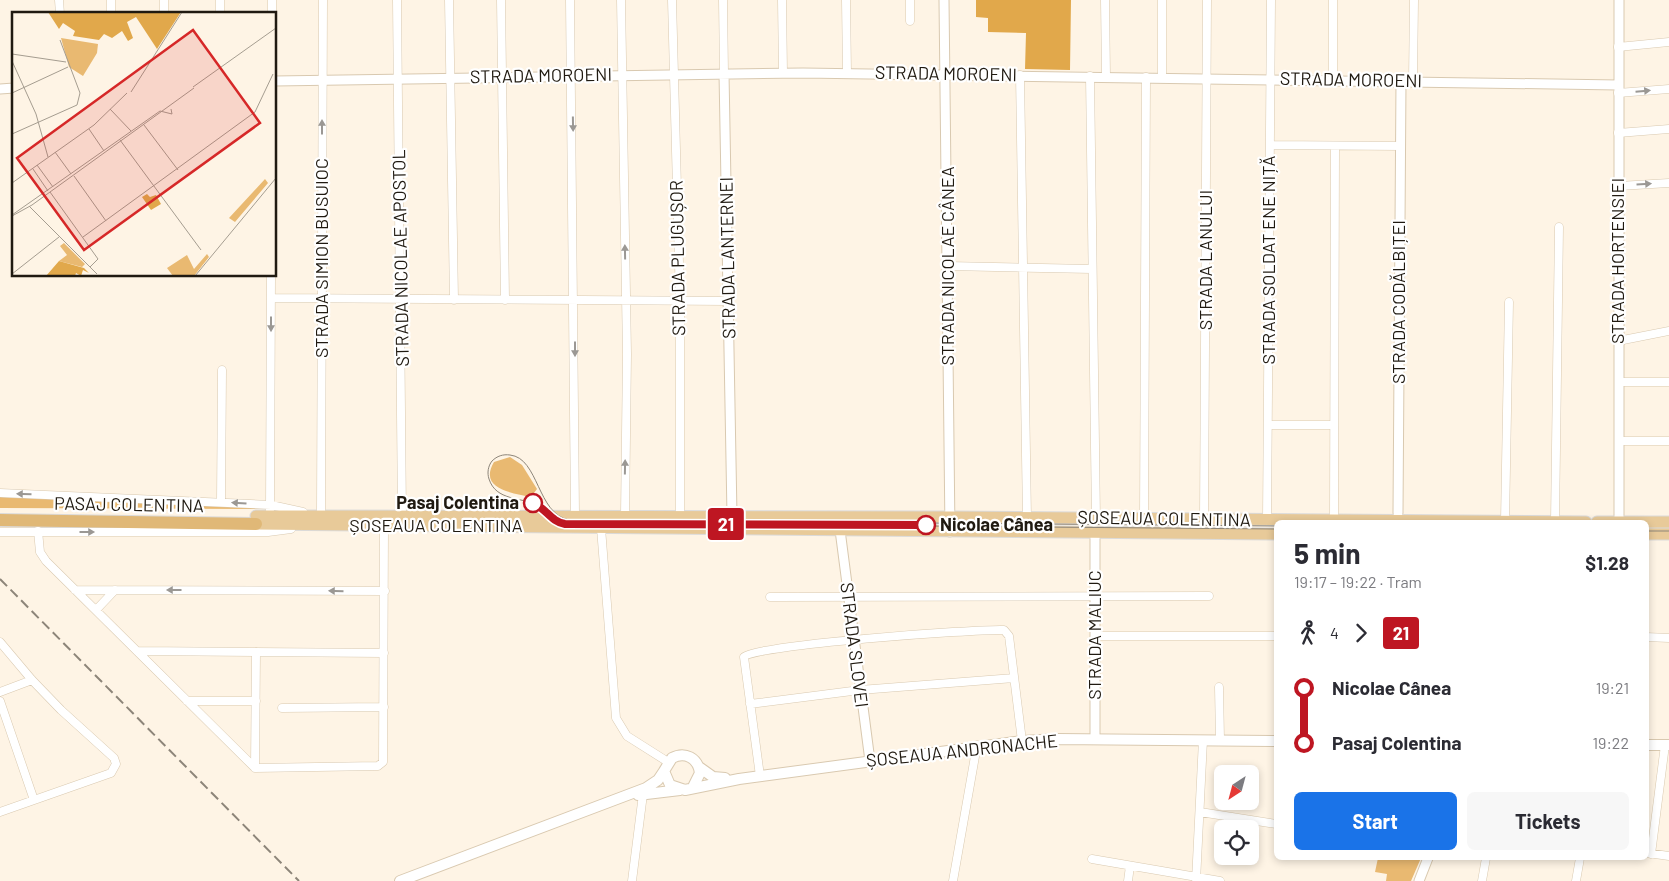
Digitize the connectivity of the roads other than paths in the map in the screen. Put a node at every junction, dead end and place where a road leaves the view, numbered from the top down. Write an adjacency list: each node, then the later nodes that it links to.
1 (322, 0): 40 (street, STRADA SIMION BUSUIOC)
2 (397, 0): 37 (street, STRADA NICOLAE APOSTOL)
3 (449, 0): 34 (street)
4 (501, 0): 30 (street)
5 (570, 0): 31 (street)
6 (621, 0): 26 (street)
7 (672, 0): 27 (street, STRADA PLUGUȘOR)
8 (723, 0): 23 (street, STRADA LANTERNEI)
9 (782, 0): 24 (street)
10 (846, 0): 25 (street)
11 (910, 0): 20 (street)
12 (944, 0): 28 (street, STRADA NICOLAE CÂNEA)
13 (1105, 0): 33 (street)
14 (1162, 0): 36 (street)
15 (1207, 0): 38 (street, STRADA LANULUI)
16 (1271, 0): 39 (street, STRADA SOLDAT ENE NIȚĂ)
17 (1333, 0): 41 (street)
18 (1414, 0): 44 (street)
19 (1619, 0): 22 (street, STRADA HORTENSIEI)
20 (910, 21)
21 (1669, 42): 22 (street)
22 (1618, 46): 45 (street, STRADA HORTENSIEI)
23 (724, 73): 24 (street, STRADA MOROENI); 27 (street, STRADA MOROENI); 67 (street, STRADA LANTERNEI)
24 (783, 73): 25 (street, STRADA MOROENI)
25 (847, 73): 28 (street, STRADA MOROENI)
26 (622, 74): 27 (street, STRADA MOROENI); 31 (street, STRADA MOROENI); 65 (street, one-way to 26)
27 (674, 74): 66 (street, STRADA PLUGUȘOR)
28 (945, 75): 29 (street, STRADA MOROENI); 55 (street, STRADA NICOLAE CÂNEA)
29 (1020, 75): 32 (street, STRADA MOROENI); 56 (street)
30 (502, 76): 31 (street, STRADA MOROENI); 34 (street, STRADA MOROENI); 63 (street)
31 (572, 76): 64 (street, one-way to 64)
32 (1090, 76): 33 (street, STRADA MOROENI); 57 (street)
33 (1106, 76): 35 (street, STRADA MOROENI)
34 (451, 77): 37 (street, STRADA MOROENI); 62 (street)
35 (1146, 77): 36 (street, STRADA MOROENI); 90 (street)
36 (1162, 77): 38 (street, STRADA MOROENI)
37 (398, 78): 40 (street, STRADA MOROENI); 61 (street, STRADA NICOLAE APOSTOL)
38 (1207, 78): 39 (street, STRADA MOROENI); 92 (street, STRADA LANULUI)
39 (1270, 79): 41 (street, STRADA MOROENI); 49 (street, STRADA SOLDAT ENE NIȚĂ)
40 (322, 80): 42 (street, STRADA MOROENI); 60 (street, STRADA SIMION BUSUIOC, one-way to 40)
41 (1333, 80): 43 (street, STRADA MOROENI)
42 (276, 81)
43 (1401, 81): 44 (street, STRADA MOROENI); 51 (street, STRADA CODĂLBIȚEI)
44 (1413, 81): 45 (street, STRADA MOROENI)
45 (1618, 89): 46 (street, one-way to 46); 48 (street, STRADA HORTENSIEI)
46 (1669, 89)
47 (1669, 129): 48 (street)
48 (1618, 132): 53 (street, STRADA HORTENSIEI)
49 (1270, 145): 50 (street); 74 (street, STRADA SOLDAT ENE NIȚĂ)
50 (1335, 146): 51 (street); 75 (street)
51 (1401, 146): 95 (street, STRADA CODĂLBIȚEI)
52 (1669, 183): 53 (street, one-way to 52)
53 (1618, 186): 70 (street, STRADA HORTENSIEI)
54 (1559, 226): 97 (street)
55 (948, 266): 56 (street); 86 (street, STRADA NICOLAE CÂNEA)
56 (1024, 268): 57 (street); 87 (street)
57 (1092, 269): 89 (street)
58 (271, 276): 59 (street)
59 (271, 298): 60 (street); 80 (street, one-way to 80)
60 (322, 299): 61 (street); 99 (street, STRADA SIMION BUSUIOC)
61 (402, 300): 62 (street); 81 (street, STRADA NICOLAE APOSTOL)
62 (454, 300): 63 (street)
63 (505, 300): 64 (street)
64 (574, 300): 65 (street); 82 (street, one-way to 82)
65 (626, 300): 66 (street); 83 (street, one-way to 65)
66 (680, 301): 67 (street); 84 (street, STRADA PLUGUȘOR)
67 (729, 301): 85 (street, STRADA LANTERNEI)
68 (1509, 302): 96 (street)
69 (1669, 331): 70 (street)
70 (1618, 341): 72 (street, STRADA HORTENSIEI)
71 (222, 370): 79 (street)
72 (1619, 382): 73 (street); 76 (street, STRADA HORTENSIEI)
73 (1669, 382)
74 (1268, 425): 75 (street); 93 (street, STRADA SOLDAT ENE NIȚĂ)
75 (1334, 425): 94 (street)
76 (1619, 441): 77 (street); 98 (street, STRADA HORTENSIEI)
77 (1669, 441)
78 (0, 493): 79 (street, ȘOSEAUA COLENTINA, one-way to 78)
79 (220, 502): 80 (street, ȘOSEAUA COLENTINA, one-way to 79)
80 (270, 511): 91 (main road, ȘOSEAUA COLENTINA); 99 (main road, ȘOSEAUA COLENTINA)
81 (402, 516): 82 (main road, ȘOSEAUA COLENTINA); 99 (main road, ȘOSEAUA COLENTINA)
82 (575, 516): 83 (main road, ȘOSEAUA COLENTINA)
83 (625, 516): 84 (main road, ȘOSEAUA COLENTINA)
84 (680, 516): 85 (main road, ȘOSEAUA COLENTINA)
85 (732, 516): 86 (main road, ȘOSEAUA COLENTINA)
86 (950, 516): 87 (main road, ȘOSEAUA COLENTINA); 107 (street, STRADA NICOLAE CÂNEA)
87 (1028, 518): 89 (main road, ȘOSEAUA COLENTINA)
88 (2, 519): 91 (highway, PASAJ COLENTINA); 106 (street, ȘOSEAUA COLENTINA)
89 (1096, 519): 90 (main road, ȘOSEAUA COLENTINA)
90 (1144, 519): 92 (main road, ȘOSEAUA COLENTINA)
91 (256, 520): 99 (main road, ȘOSEAUA COLENTINA)
92 (1204, 520): 93 (main road, ȘOSEAUA COLENTINA)
93 (1267, 520): 94 (main road, ȘOSEAUA COLENTINA)
94 (1334, 520): 95 (main road, ȘOSEAUA COLENTINA)
95 (1402, 520)
96 (1505, 520)
97 (1556, 520)
98 (1619, 520)
99 (319, 521): 102 (main road, ȘOSEAUA COLENTINA); 106 (street, ȘOSEAUA COLENTINA, one-way to 99)
100 (1649, 522): 101 (main road)
101 (1669, 522)
102 (384, 526): 103 (main road, ȘOSEAUA COLENTINA); 113 (street)
103 (601, 528): 104 (main road, ȘOSEAUA COLENTINA); 148 (street)
104 (840, 530): 107 (main road, ȘOSEAUA COLENTINA); 116 (street, STRADA SLOVEI)
105 (1094, 531): 107 (main road, ȘOSEAUA COLENTINA); 108 (main road, ȘOSEAUA COLENTINA); 117 (street, STRADA MALIUC)
106 (38, 532): 111 (street)
107 (950, 532)
108 (1274, 534)
109 (1649, 534): 110 (main road)
110 (1669, 534)
111 (75, 590): 112 (street); 118 (street)
112 (115, 590): 113 (street, one-way to 112); 118 (street)
113 (385, 592): 127 (street)
114 (1209, 596): 117 (street)
115 (770, 597): 116 (street)
116 (848, 597): 117 (street); 123 (street, STRADA SLOVEI)
117 (1095, 597): 119 (street, STRADA MALIUC)
118 (96, 610): 125 (street)
119 (1095, 636): 120 (street); 139 (street, STRADA MALIUC)
120 (1274, 636)
121 (1649, 637): 122 (street)
122 (1669, 638)
123 (853, 639): 128 (street); 131 (street, STRADA SLOVEI); 136 (street)
124 (0, 642): 129 (street)
125 (137, 651): 126 (street); 134 (street)
126 (256, 652): 127 (street); 135 (street)
127 (384, 653): 137 (street)
128 (1014, 678): 131 (street); 142 (street)
129 (32, 680): 132 (street); 156 (street)
130 (1219, 687): 141 (street)
131 (860, 690): 136 (street); 147 (street, STRADA SLOVEI)
132 (0, 692)
133 (0, 700): 156 (street)
134 (186, 701): 135 (street); 149 (street)
135 (256, 701): 149 (street)
136 (750, 704): 151 (street)
137 (384, 707): 138 (street); 149 (street)
138 (282, 708)
139 (1095, 739): 140 (main road, ȘOSEAUA ANDRONACHE); 142 (main road, ȘOSEAUA ANDRONACHE)
140 (1203, 740): 141 (main road, ȘOSEAUA ANDRONACHE); 159 (street)
141 (1220, 740): 143 (main road, ȘOSEAUA ANDRONACHE)
142 (1022, 741): 144 (main road, ȘOSEAUA ANDRONACHE)
143 (1274, 741)
144 (977, 745): 147 (main road, ȘOSEAUA ANDRONACHE); 171 (street)
145 (1649, 745): 146 (main road)
146 (1667, 745): 161 (street)
147 (870, 761): 151 (main road, ȘOSEAUA ANDRONACHE)
148 (666, 766): 150 (main road); 154 (main road); 157 (main road)
149 (255, 768)
150 (699, 768): 152 (main road, ȘOSEAUA ANDRONACHE); 153 (main road)
151 (760, 776): 152 (main road, ȘOSEAUA ANDRONACHE)
152 (739, 779): 153 (main road, ȘOSEAUA ANDRONACHE)
153 (693, 787): 154 (main road)
154 (680, 790): 155 (main road)
155 (643, 794): 157 (main road); 170 (street)
156 (34, 800): 158 (street)
157 (612, 800): 169 (main road)
158 (0, 812)
159 (1200, 812): 160 (street); 168 (street)
160 (1274, 824)
161 (1649, 853): 162 (street)
162 (1669, 856)
163 (1092, 860): 167 (street)
164 (1427, 860): 174 (street)
165 (1486, 860): 175 (street)
166 (1580, 860): 176 (street)
167 (1130, 866): 168 (street); 172 (street)
168 (1196, 879): 173 (street)
169 (400, 881)
170 (632, 881)
171 (953, 881)
172 (1128, 881)
173 (1220, 881)
174 (1419, 881)
175 (1482, 881)
176 (1576, 881)

